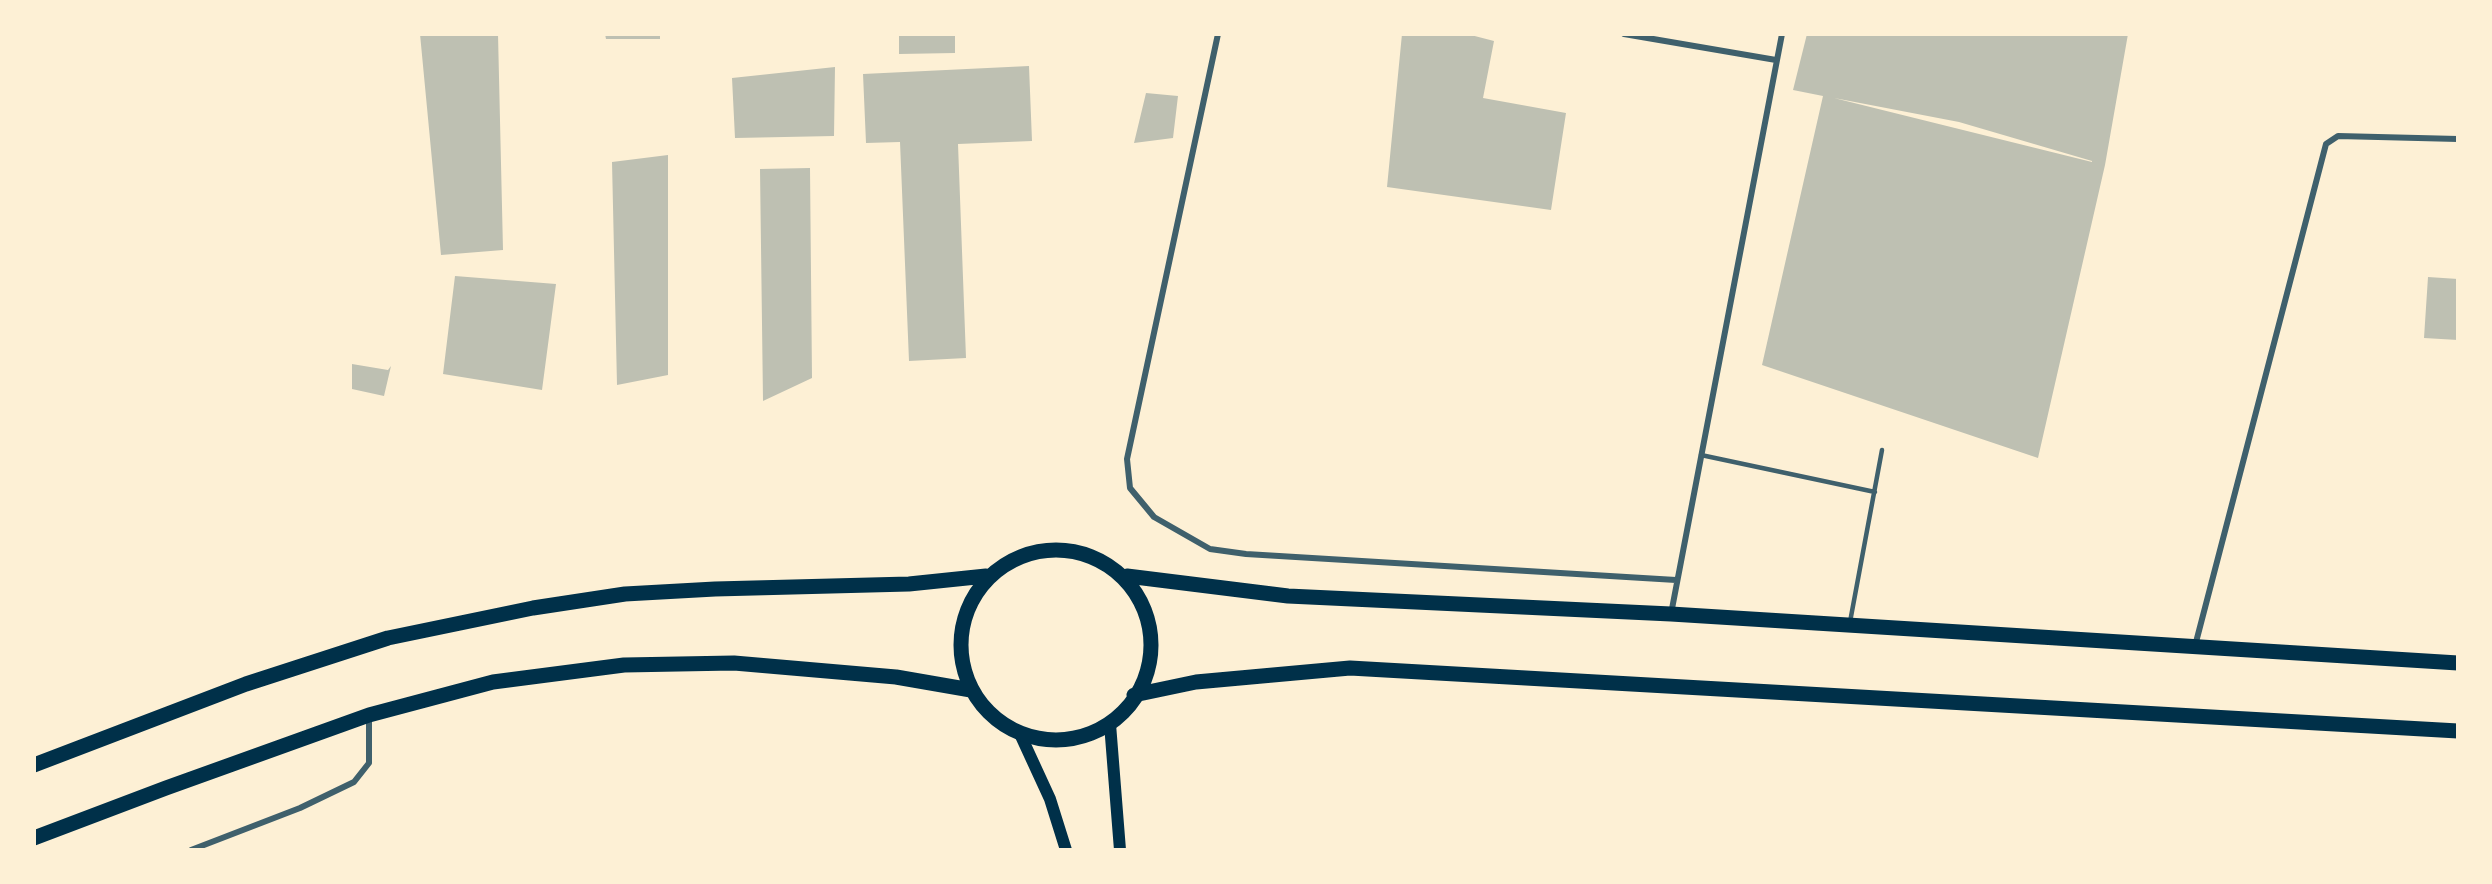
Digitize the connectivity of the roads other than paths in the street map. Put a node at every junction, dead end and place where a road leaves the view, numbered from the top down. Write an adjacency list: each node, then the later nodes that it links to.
1 (1218, 34): 11 (street)
2 (1624, 34): 4 (street)
3 (1782, 34): 4 (street)
4 (1776, 60): 7 (street)
5 (2457, 139): 14 (street)
6 (1882, 450): 8 (lane)
7 (1700, 454): 8 (lane); 11 (street)
8 (1875, 492): 13 (lane)
9 (986, 576): 10 (main road); 16 (main road); 22 (main road)
10 (1127, 576): 12 (main road); 17 (main road)
11 (1676, 580): 12 (street)
12 (1671, 614): 13 (main road)
13 (1850, 625): 14 (main road)
14 (2195, 646): 15 (main road)
15 (2457, 663)
16 (971, 690): 18 (main road); 21 (main road)
17 (1134, 695): 19 (main road); 20 (main road)
18 (369, 716): 23 (main road); 24 (street)
19 (1110, 724): 21 (main road); 26 (main road)
20 (2457, 731)
21 (1021, 736): 25 (main road)
22 (34, 765)
23 (34, 838)
24 (192, 849)
25 (1066, 849)
26 (1120, 849)

